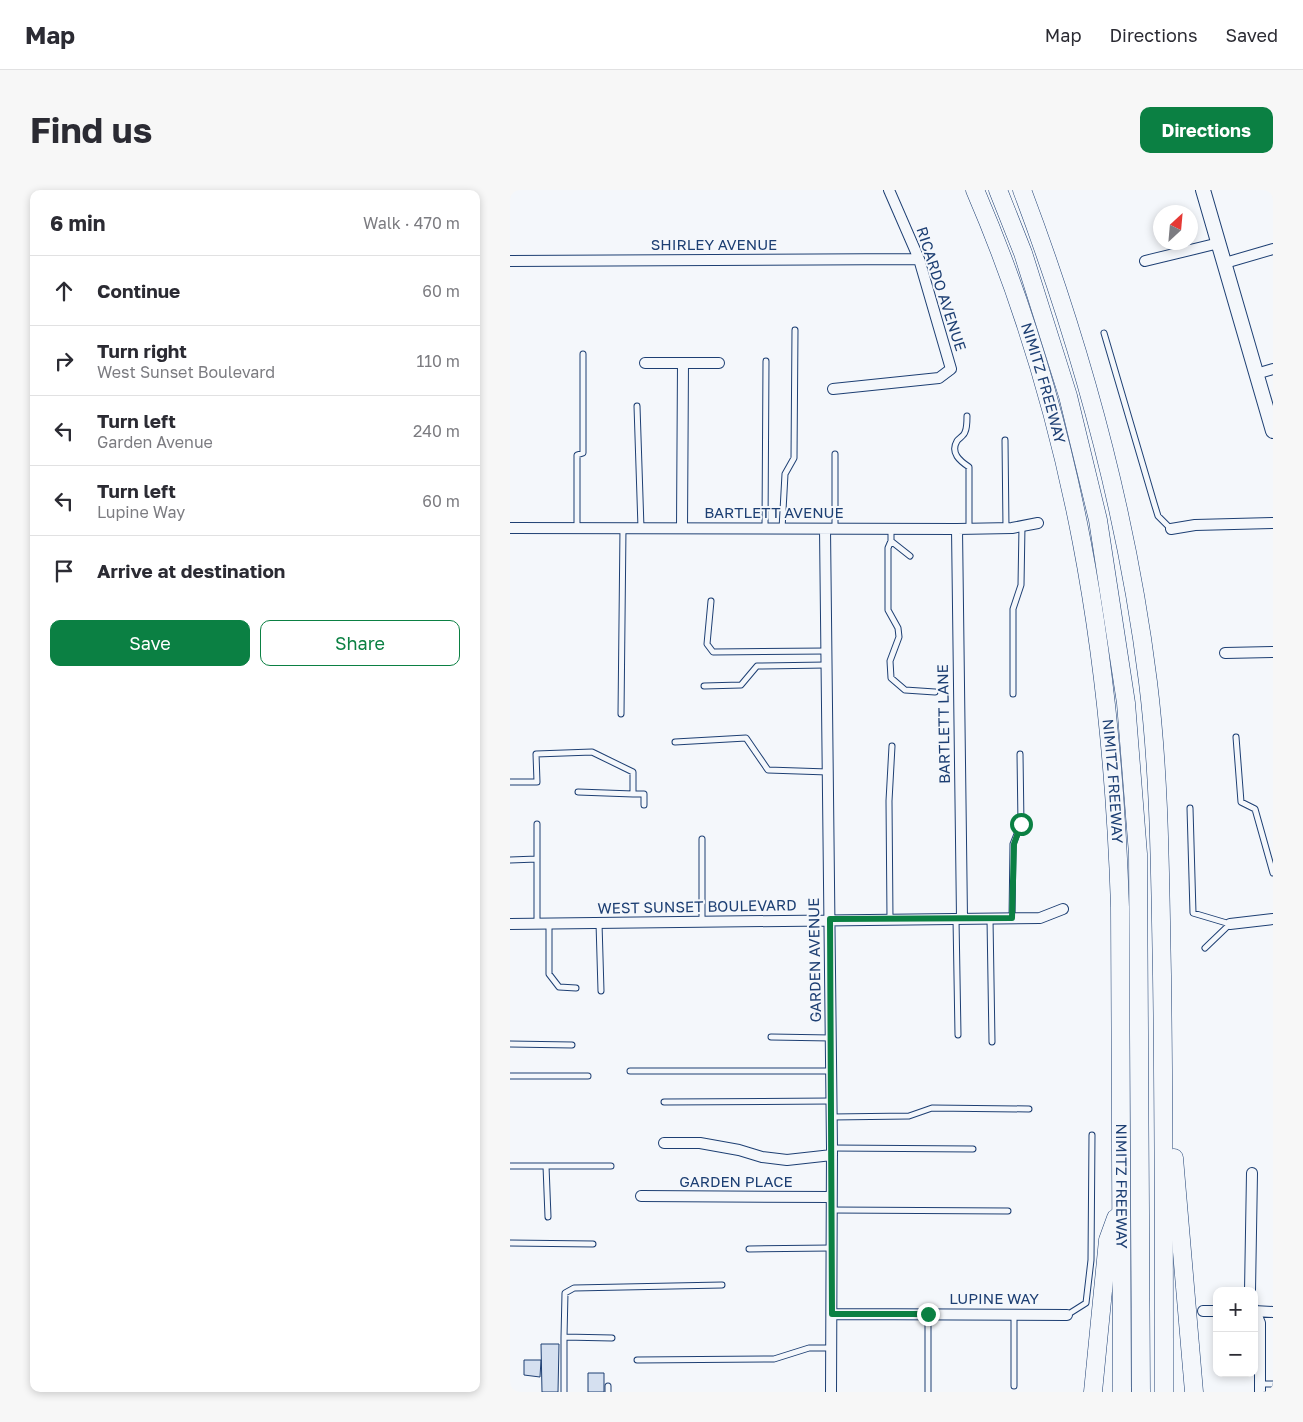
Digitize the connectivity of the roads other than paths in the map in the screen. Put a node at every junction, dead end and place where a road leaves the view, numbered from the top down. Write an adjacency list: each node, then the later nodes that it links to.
1 (889, 190): 8 (street, RICARDO AVENUE)
2 (975, 190): 110 (highway, NIMITZ FREEWAY)
3 (998, 190): 141 (highway)
4 (1022, 190): 85 (highway)
5 (1203, 190): 6 (street)
6 (1219, 243): 10 (street); 11 (street)
7 (1273, 249): 11 (street)
8 (918, 259): 9 (street, SHIRLEY AVENUE); 21 (street, RICARDO AVENUE)
9 (510, 261)
10 (1146, 261)
11 (1225, 263): 20 (street)
12 (795, 330): 38 (lane)
13 (1104, 333): 42 (lane)
14 (583, 354): 31 (lane)
15 (766, 362): 35 (lane)
16 (645, 363): 17 (street)
17 (683, 363): 18 (street); 34 (street)
18 (719, 363)
19 (1273, 369): 20 (street)
20 (1256, 374): 24 (street)
21 (833, 389)
22 (637, 406): 33 (lane)
23 (967, 416): 36 (lane)
24 (1273, 431)
25 (1004, 440): 37 (lane)
26 (835, 454): 39 (lane)
27 (1038, 522): 29 (street, BARTLETT AVENUE)
28 (1273, 523): 42 (street)
29 (1022, 525): 37 (street, BARTLETT AVENUE); 52 (lane)
30 (510, 528): 31 (street, BARTLETT AVENUE)
31 (578, 528): 32 (street, BARTLETT AVENUE)
32 (623, 528): 33 (street, BARTLETT AVENUE); 53 (lane)
33 (641, 528): 34 (street, BARTLETT AVENUE)
34 (682, 528): 35 (street, BARTLETT AVENUE)
35 (764, 528): 38 (street, BARTLETT AVENUE)
36 (969, 528): 37 (street, BARTLETT AVENUE); 41 (street, BARTLETT AVENUE)
37 (1006, 528)
38 (782, 529): 39 (street, BARTLETT AVENUE)
39 (830, 529): 40 (street, BARTLETT AVENUE); 46 (street, GARDEN AVENUE)
40 (891, 529): 41 (street, BARTLETT AVENUE); 43 (lane)
41 (957, 529): 70 (street, BARTLETT LANE)
42 (1171, 529)
43 (891, 541): 44 (lane); 51 (lane)
44 (910, 556)
45 (711, 601): 46 (lane)
46 (827, 651): 49 (street, GARDEN AVENUE)
47 (1273, 652): 48 (street)
48 (1226, 653)
49 (827, 665): 50 (lane); 58 (street, GARDEN AVENUE)
50 (704, 686)
51 (934, 692)
52 (1013, 694)
53 (621, 714)
54 (1236, 737): 68 (lane)
55 (674, 742): 58 (lane)
56 (892, 746): 74 (lane)
57 (1020, 754): 72 (lane)
58 (828, 772): 73 (street, GARDEN AVENUE)
59 (510, 782): 61 (lane)
60 (578, 792): 61 (lane)
61 (633, 794): 62 (lane)
62 (644, 805)
63 (1190, 808): 81 (lane)
64 (537, 824): 66 (lane)
65 (702, 839): 76 (lane)
66 (537, 859): 67 (lane); 78 (lane)
67 (510, 860)
68 (1273, 873)
69 (1063, 909): 72 (street, WEST SUNSET BOULEVARD)
70 (959, 918): 71 (street, WEST SUNSET BOULEVARD); 74 (street, WEST SUNSET BOULEVARD); 86 (lane)
71 (990, 918): 72 (street, WEST SUNSET BOULEVARD); 89 (lane)
72 (1012, 918)
73 (830, 919): 74 (street, WEST SUNSET BOULEVARD); 76 (street, WEST SUNSET BOULEVARD); 88 (street, GARDEN AVENUE)
74 (890, 919)
75 (1273, 919): 81 (street)
76 (702, 923): 80 (street, WEST SUNSET BOULEVARD)
77 (510, 924): 78 (street, WEST SUNSET BOULEVARD)
78 (537, 924): 79 (street, WEST SUNSET BOULEVARD)
79 (549, 924): 80 (street, WEST SUNSET BOULEVARD); 83 (lane)
80 (599, 924): 84 (lane)
81 (1230, 924): 82 (lane)
82 (1205, 948)
83 (576, 988)
84 (601, 991)
85 (1163, 1031): 142 (highway); 143 (highway)
86 (958, 1036)
87 (772, 1037): 88 (lane)
88 (831, 1038): 93 (street, GARDEN AVENUE)
89 (992, 1042)
90 (510, 1044): 91 (lane)
91 (572, 1045)
92 (630, 1071): 93 (lane)
93 (831, 1071): 96 (street, GARDEN AVENUE)
94 (510, 1076): 95 (lane)
95 (588, 1076)
96 (832, 1101): 97 (lane); 99 (street, GARDEN AVENUE)
97 (664, 1102)
98 (1029, 1109): 99 (lane)
99 (832, 1117): 103 (street, GARDEN AVENUE)
100 (1092, 1135): 127 (lane)
101 (664, 1144): 103 (street)
102 (973, 1149): 103 (lane)
103 (832, 1151): 109 (street, GARDEN AVENUE)
104 (510, 1166): 105 (lane)
105 (546, 1166): 106 (lane); 113 (lane)
106 (610, 1166)
107 (1252, 1173): 119 (street)
108 (641, 1196): 109 (street, GARDEN PLACE)
109 (831, 1197): 111 (street, GARDEN AVENUE)
110 (1120, 1206): 139 (highway); 140 (highway, NIMITZ FREEWAY)
111 (831, 1210): 112 (lane); 116 (street, GARDEN AVENUE)
112 (1008, 1210)
113 (548, 1217)
114 (510, 1243): 115 (lane)
115 (593, 1244)
116 (831, 1248): 117 (lane); 124 (street, GARDEN AVENUE)
117 (749, 1249)
118 (722, 1285): 129 (lane)
119 (1250, 1287)
120 (1258, 1311): 123 (street)
121 (1203, 1312): 122 (street)
122 (1213, 1312)
123 (1273, 1312)
124 (832, 1314): 125 (street, LUPINE WAY); 131 (street, GARDEN AVENUE)
125 (928, 1314): 126 (street, LUPINE WAY); 138 (lane)
126 (1014, 1314): 127 (street, LUPINE WAY); 134 (lane)
127 (1067, 1314)
128 (1258, 1318): 135 (street)
129 (564, 1337): 130 (lane); 136 (lane)
130 (612, 1338)
131 (832, 1348): 132 (lane); 137 (street, GARDEN AVENUE)
132 (637, 1360)
133 (1273, 1384): 135 (lane)
134 (1014, 1386)
135 (1260, 1388)
136 (564, 1392)
137 (831, 1392)
138 (928, 1392)
139 (1093, 1392)
140 (1122, 1392)
141 (1140, 1392)
142 (1164, 1392)
143 (1194, 1392)

